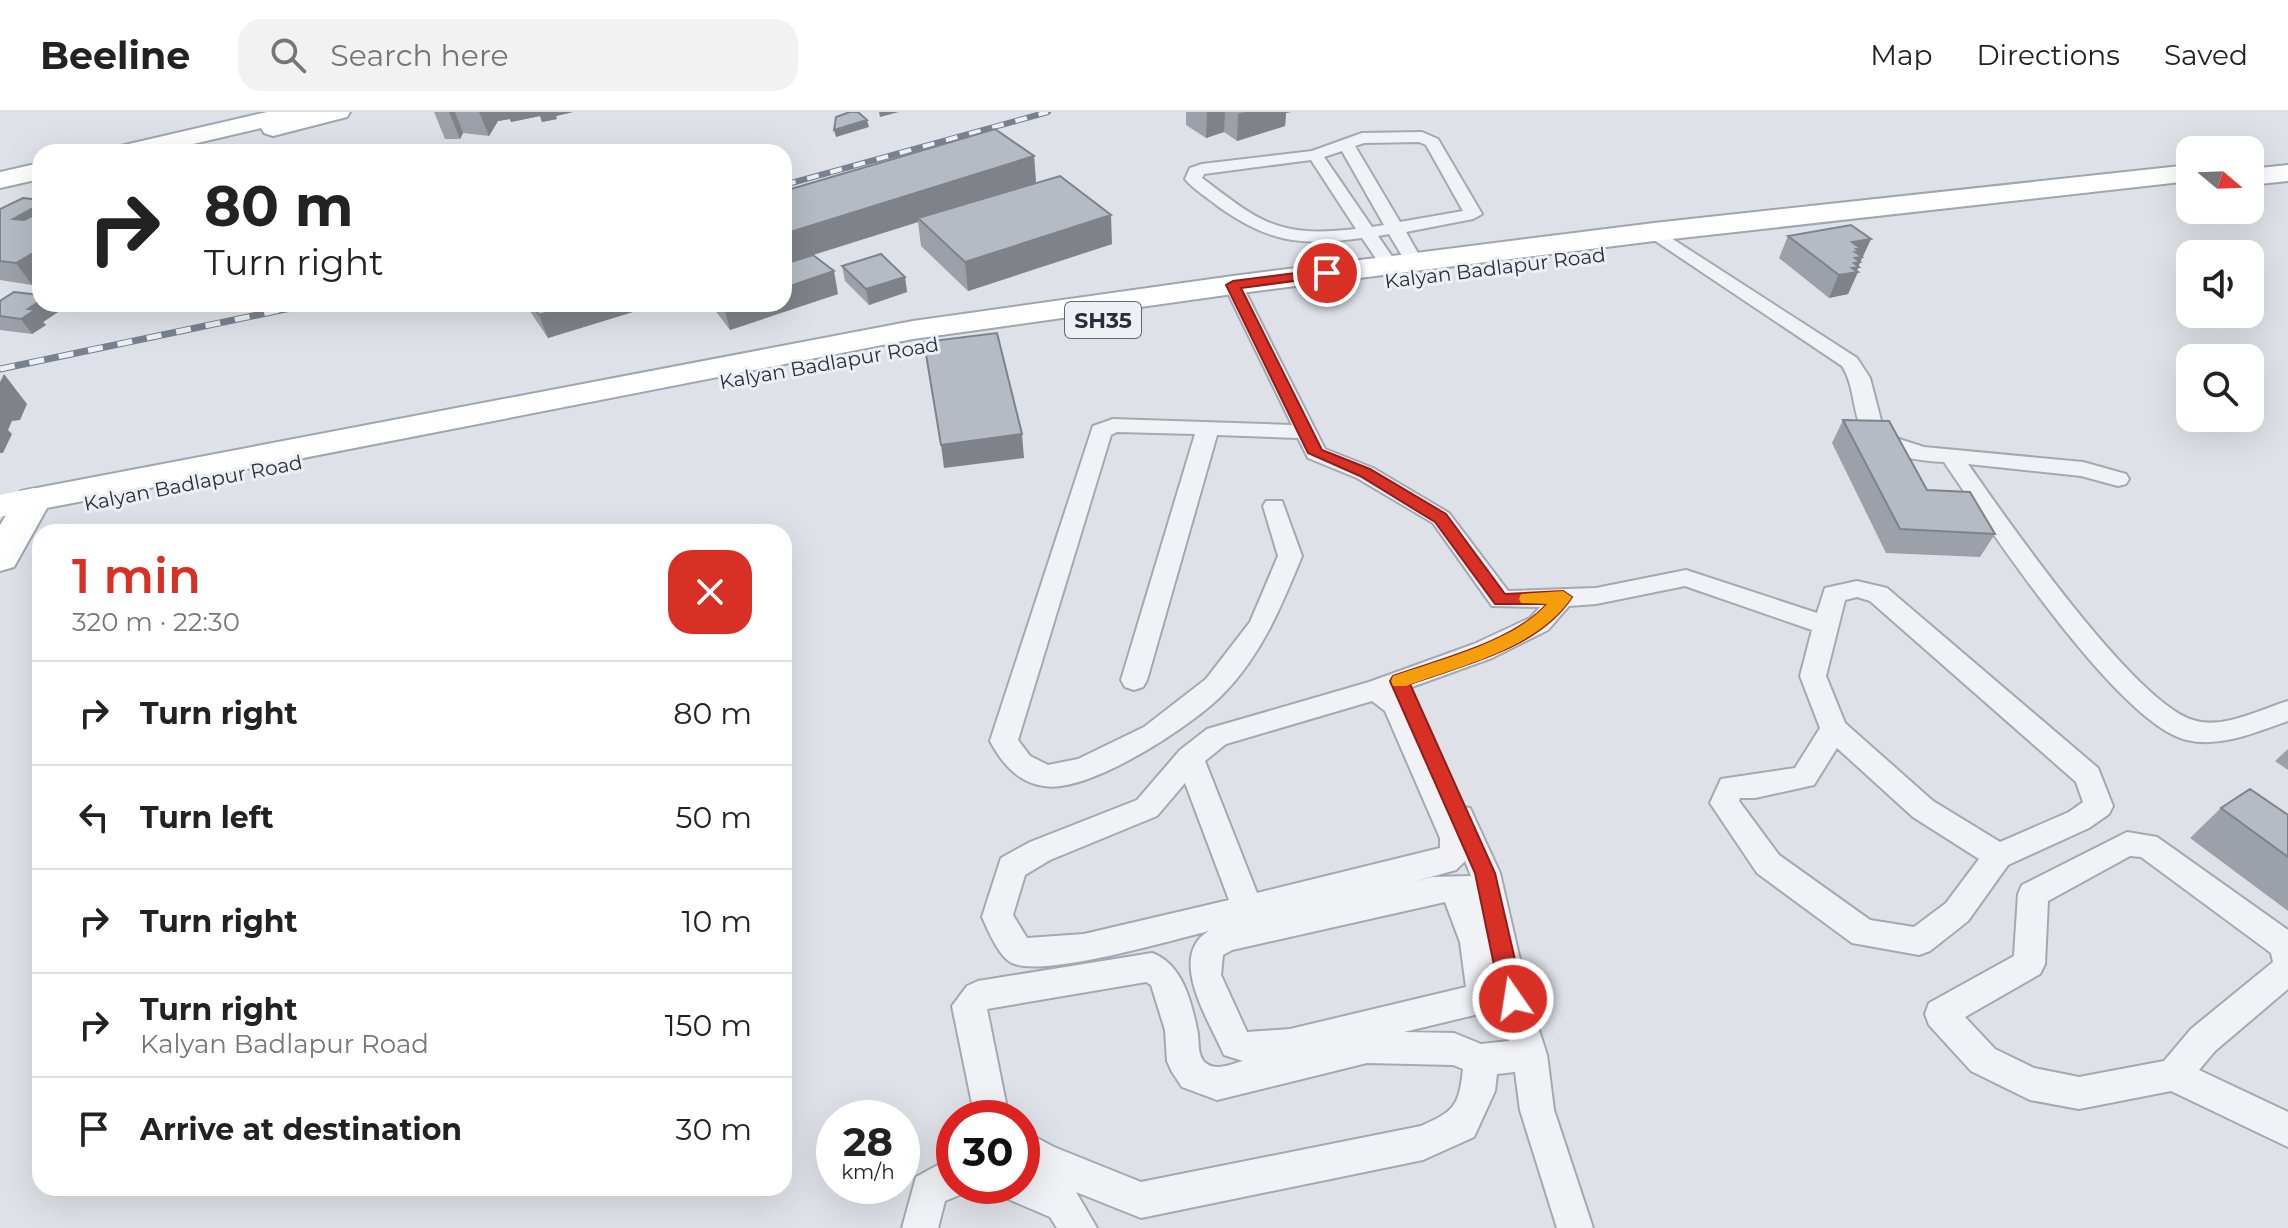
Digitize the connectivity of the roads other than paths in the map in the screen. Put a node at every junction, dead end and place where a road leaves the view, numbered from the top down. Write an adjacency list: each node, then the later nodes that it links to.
1 (300, 112): 3 (main road)
2 (338, 112): 4 (main road)
3 (160, 144)
4 (207, 144)
5 (1347, 145): 6 (street); 18 (street); 18 (street)
6 (1315, 155): 19 (street); 19 (street)
7 (2288, 161): 8 (main road)
8 (2264, 164)
9 (32, 173): 13 (main road)
10 (2288, 173): 12 (main road)
11 (2176, 175): 17 (main road, Kalyan Badlapur Road / SH35)
12 (2264, 176)
13 (0, 180)
14 (32, 183): 16 (main road)
15 (2176, 186): 17 (main road, Kalyan Badlapur Road / SH35)
16 (0, 190)
17 (1851, 217): 20 (main road, Kalyan Badlapur Road / SH35)
18 (1394, 228): 19 (street); 21 (street)
19 (1368, 231): 21 (street)
20 (1665, 239): 21 (main road, Kalyan Badlapur Road / SH35); 22 (main road, Kalyan Badlapur Road / SH35); 25 (street)
21 (1401, 264): 22 (main road, Kalyan Badlapur Road / SH35)
22 (1238, 292): 24 (street); 28 (main road, Kalyan Badlapur Road / SH35)
23 (1208, 428): 24 (street); 27 (street); 32 (street)
24 (1304, 432): 30 (street)
25 (1952, 458): 26 (street); 34 (street)
26 (2118, 479)
27 (1274, 506)
28 (15, 510): 29 (main road)
29 (0, 558)
30 (1563, 597): 31 (street); 33 (street)
31 (1826, 625): 35 (street); 37 (street)
32 (1134, 680)
33 (1388, 685): 36 (street); 38 (street); 40 (street)
34 (2288, 711)
35 (1834, 729): 37 (street); 37 (street)
36 (1190, 758): 40 (street); 40 (street)
37 (1998, 856)
38 (1488, 888): 39 (street); 43 (street)
39 (1455, 889): 39 (street)
40 (1247, 907)
41 (2288, 959): 45 (street)
42 (2288, 969): 45 (street)
43 (1530, 1055): 44 (street); 53 (street)
44 (1481, 1060): 46 (street); 48 (street)
45 (2173, 1075): 47 (street)
46 (988, 1100)
47 (2288, 1130)
48 (1040, 1159)
49 (936, 1185): 51 (street)
50 (1040, 1194): 52 (street)
51 (920, 1228)
52 (1079, 1228)
53 (1575, 1228)

